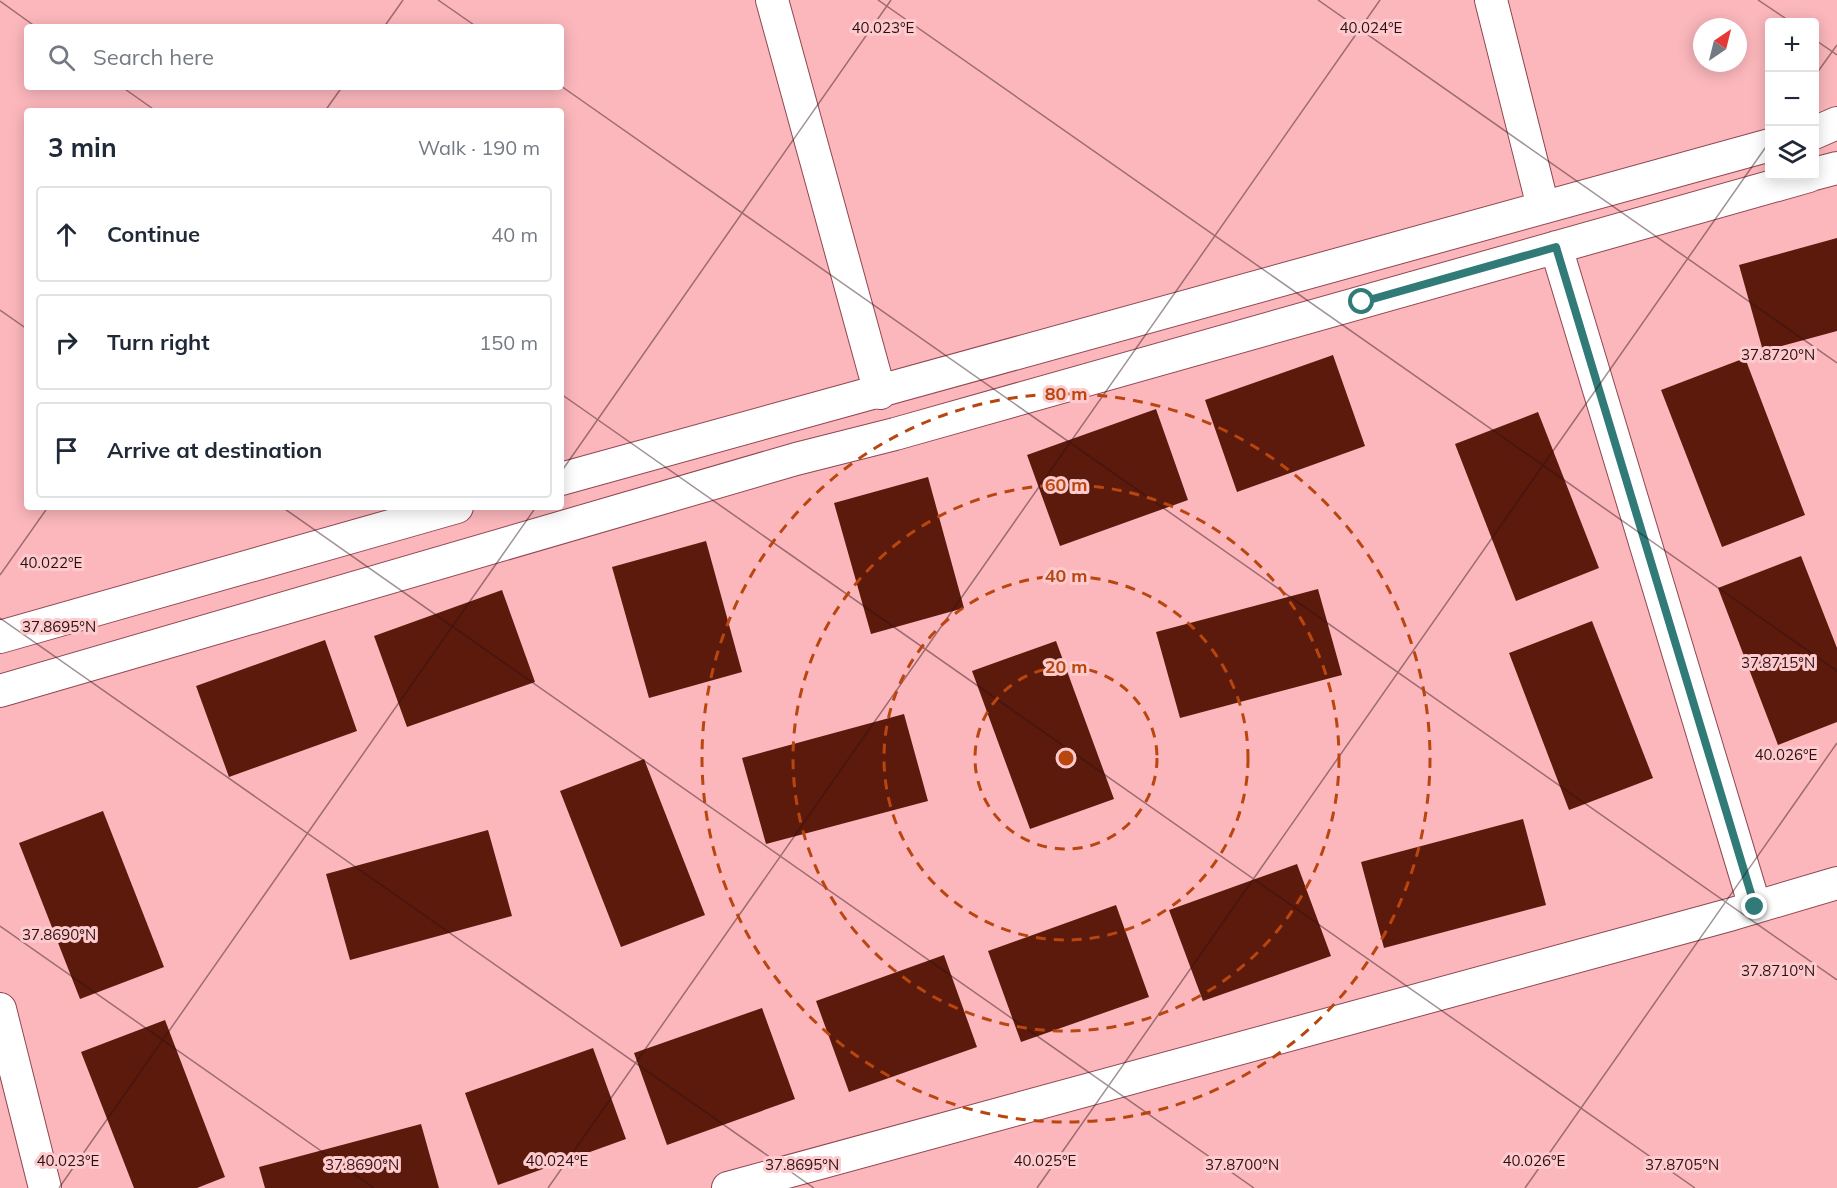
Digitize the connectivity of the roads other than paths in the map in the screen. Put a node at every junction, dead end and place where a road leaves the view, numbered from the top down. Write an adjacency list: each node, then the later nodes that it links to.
1 (772, 0): 11 (street)
2 (1491, 0): 9 (street)
3 (1837, 123): 4 (street)
4 (1819, 131)
5 (1765, 146): 9 (street)
6 (1837, 168): 7 (street)
7 (1819, 173)
8 (1795, 180): 10 (street)
9 (1543, 207): 11 (street)
10 (1556, 247): 15 (street); 17 (street)
11 (880, 393): 12 (street)
12 (564, 478)
13 (446, 510): 14 (street)
14 (0, 637)
15 (0, 691)
16 (1837, 883): 17 (street)
17 (1755, 907): 20 (street)
18 (0, 1009): 19 (street)
19 (45, 1188)
20 (728, 1188)

